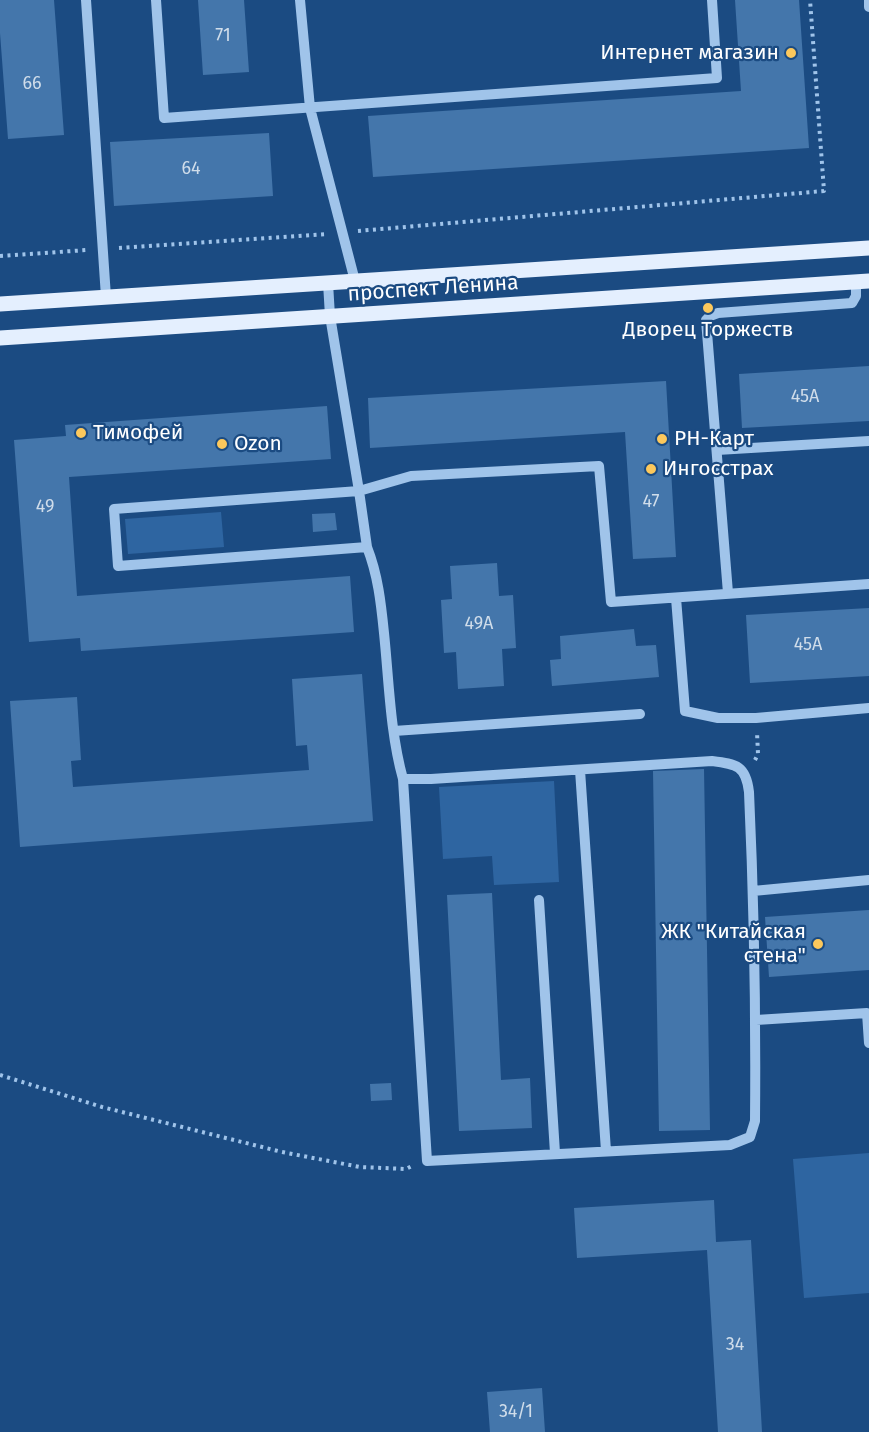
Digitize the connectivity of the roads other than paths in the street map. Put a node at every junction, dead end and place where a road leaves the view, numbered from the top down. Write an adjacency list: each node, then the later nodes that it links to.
1 (86, 0): 12 (street)
2 (156, 0): 7 (street)
3 (300, 0): 7 (street)
4 (712, 0): 7 (street)
5 (869, 0): 6 (street)
6 (869, 7)
7 (310, 108): 9 (street)
8 (869, 248): 9 (main road, проспект Ленина)
9 (355, 281): 11 (main road, проспект Ленина)
10 (862, 282): 14 (main road, проспект Ленина); 17 (street)
11 (328, 283): 12 (main road, проспект Ленина); 14 (street)
12 (106, 297): 13 (main road, проспект Ленина)
13 (0, 304)
14 (330, 316): 15 (main road, проспект Ленина); 18 (street)
15 (0, 338)
16 (869, 441): 17 (street)
17 (717, 450): 21 (street)
18 (359, 491): 19 (street); 19 (street); 22 (street)
19 (367, 547): 25 (street)
20 (869, 584): 21 (street)
21 (729, 593): 22 (street)
22 (676, 598): 23 (street)
23 (869, 708)
24 (640, 714): 25 (street)
25 (394, 731): 27 (street)
26 (579, 770): 27 (street); 29 (street); 33 (street)
27 (403, 779): 34 (street)
28 (869, 880): 29 (street)
29 (753, 891): 31 (street)
30 (539, 900): 34 (street)
31 (756, 1020): 32 (street); 33 (street)
32 (869, 1043)
33 (606, 1150): 34 (street)
34 (555, 1153)

